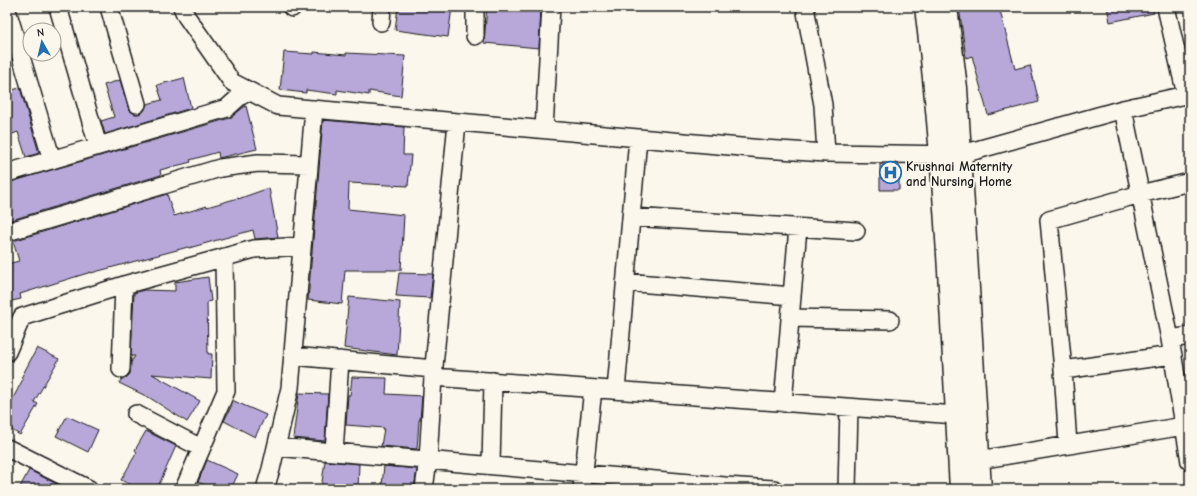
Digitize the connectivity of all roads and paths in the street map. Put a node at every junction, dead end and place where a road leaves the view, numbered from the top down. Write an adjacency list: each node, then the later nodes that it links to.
1 (21, 7): 11 (street)
2 (58, 7): 21 (street)
3 (110, 7): 15 (street)
4 (182, 7): 13 (street)
5 (475, 7): 12 (street)
6 (551, 7): 19 (street)
7 (805, 7): 22 (street)
8 (926, 7): 23 (street)
9 (946, 7): 23 (street)
10 (1166, 7): 14 (street)
11 (7, 11): 24 (street)
12 (475, 36)
13 (247, 90): 17 (street); 21 (street)
14 (1188, 94): 16 (street)
15 (137, 104)
16 (1123, 108): 23 (street); 28 (street)
17 (314, 109): 18 (street); 25 (street)
18 (457, 122): 19 (street); 47 (street)
19 (544, 129): 20 (street)
20 (638, 138): 22 (street); 29 (street)
21 (98, 146): 24 (street)
22 (826, 153): 23 (street)
23 (950, 155): 55 (street)
24 (52, 160): 26 (street)
25 (309, 164): 31 (street); 33 (street)
26 (7, 174)
27 (1190, 182): 28 (street)
28 (1140, 194): 41 (street); 46 (street)
29 (631, 217): 30 (street); 35 (street)
30 (798, 228): 32 (street); 37 (street)
31 (7, 232)
32 (856, 232)
33 (302, 246): 34 (street); 43 (street)
34 (224, 257): 36 (street); 60 (street)
35 (625, 282): 37 (street); 50 (street)
36 (124, 285): 42 (street); 45 (street)
37 (792, 296): 38 (street)
38 (790, 318): 39 (street); 51 (street)
39 (890, 320)
40 (1190, 336): 41 (street)
41 (1171, 347): 46 (street); 52 (street)
42 (7, 352)
43 (292, 356): 44 (street); 58 (street)
44 (340, 360): 47 (street); 61 (street)
45 (121, 369)
46 (1063, 370): 57 (street)
47 (434, 373): 48 (street); 62 (street)
48 (493, 381): 49 (street); 65 (street)
49 (593, 389): 50 (street); 66 (street)
50 (616, 390): 51 (street)
51 (783, 403): 53 (street)
52 (1185, 404): 56 (street)
53 (849, 408): 55 (street); 72 (street)
54 (136, 414): 60 (street)
55 (967, 416): 63 (street)
56 (1184, 426): 57 (street); 64 (street)
57 (1068, 445): 63 (street)
58 (276, 447): 61 (street); 69 (street)
59 (7, 448): 67 (street)
60 (201, 448): 68 (street)
61 (334, 452): 62 (street)
62 (428, 460): 65 (street); 70 (street)
63 (969, 461): 73 (street); 74 (street)
64 (1190, 462)
65 (491, 465): 66 (street)
66 (583, 481): 71 (street)
67 (89, 489)
68 (184, 489)
69 (265, 489)
70 (424, 489)
71 (774, 489)
72 (847, 489)
73 (961, 489)
74 (980, 489)

